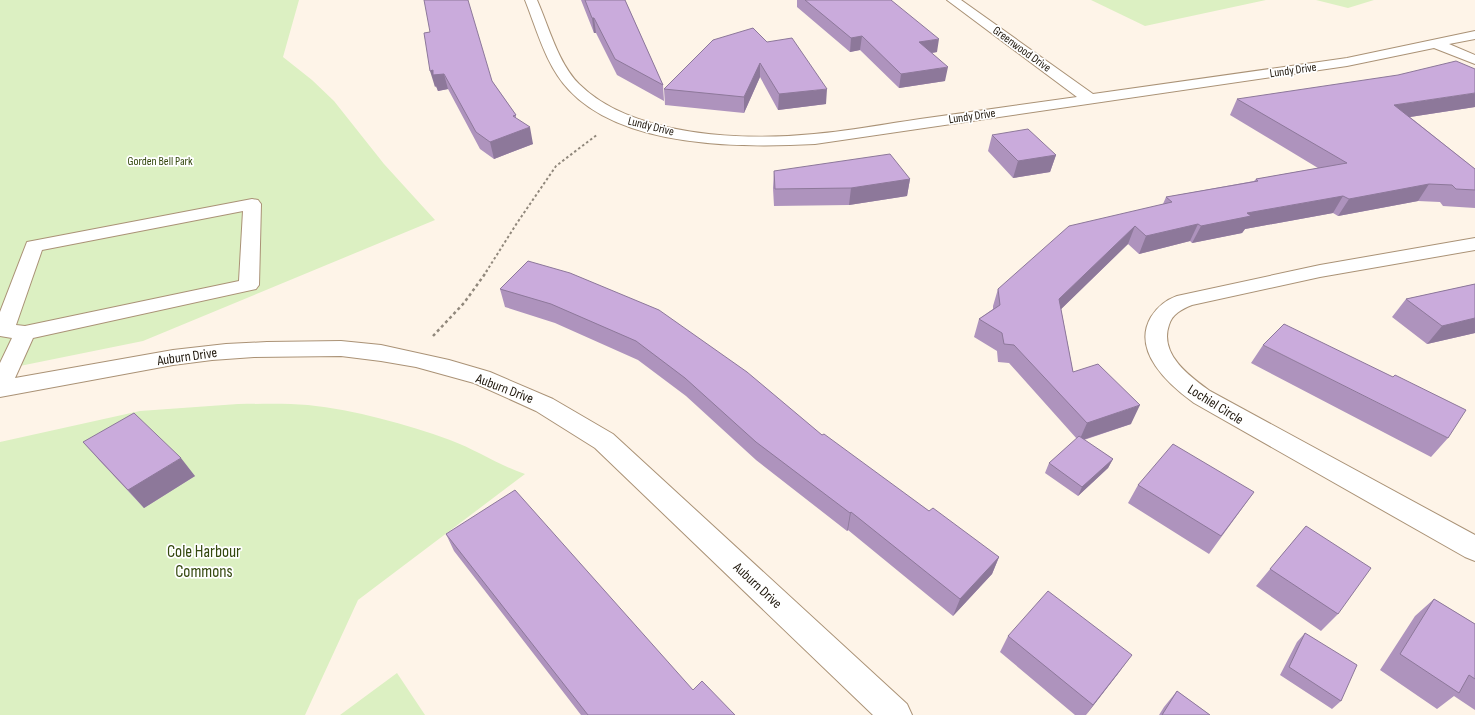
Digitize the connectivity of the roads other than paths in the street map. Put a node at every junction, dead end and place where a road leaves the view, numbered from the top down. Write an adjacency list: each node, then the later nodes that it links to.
1 (531, 0): 6 (street, Lundy Drive)
2 (953, 0): 6 (street, Greenwood Drive)
3 (1475, 35): 4 (street, Lundy Drive)
4 (1437, 44): 5 (street); 6 (street, Lundy Drive)
5 (1475, 60)
6 (1090, 99)
7 (1475, 244): 10 (street, Lochiel Circle)
8 (26, 333): 8 (street); 9 (street)
9 (0, 388): 11 (street, Auburn Drive)
10 (1475, 549)
11 (896, 715)

